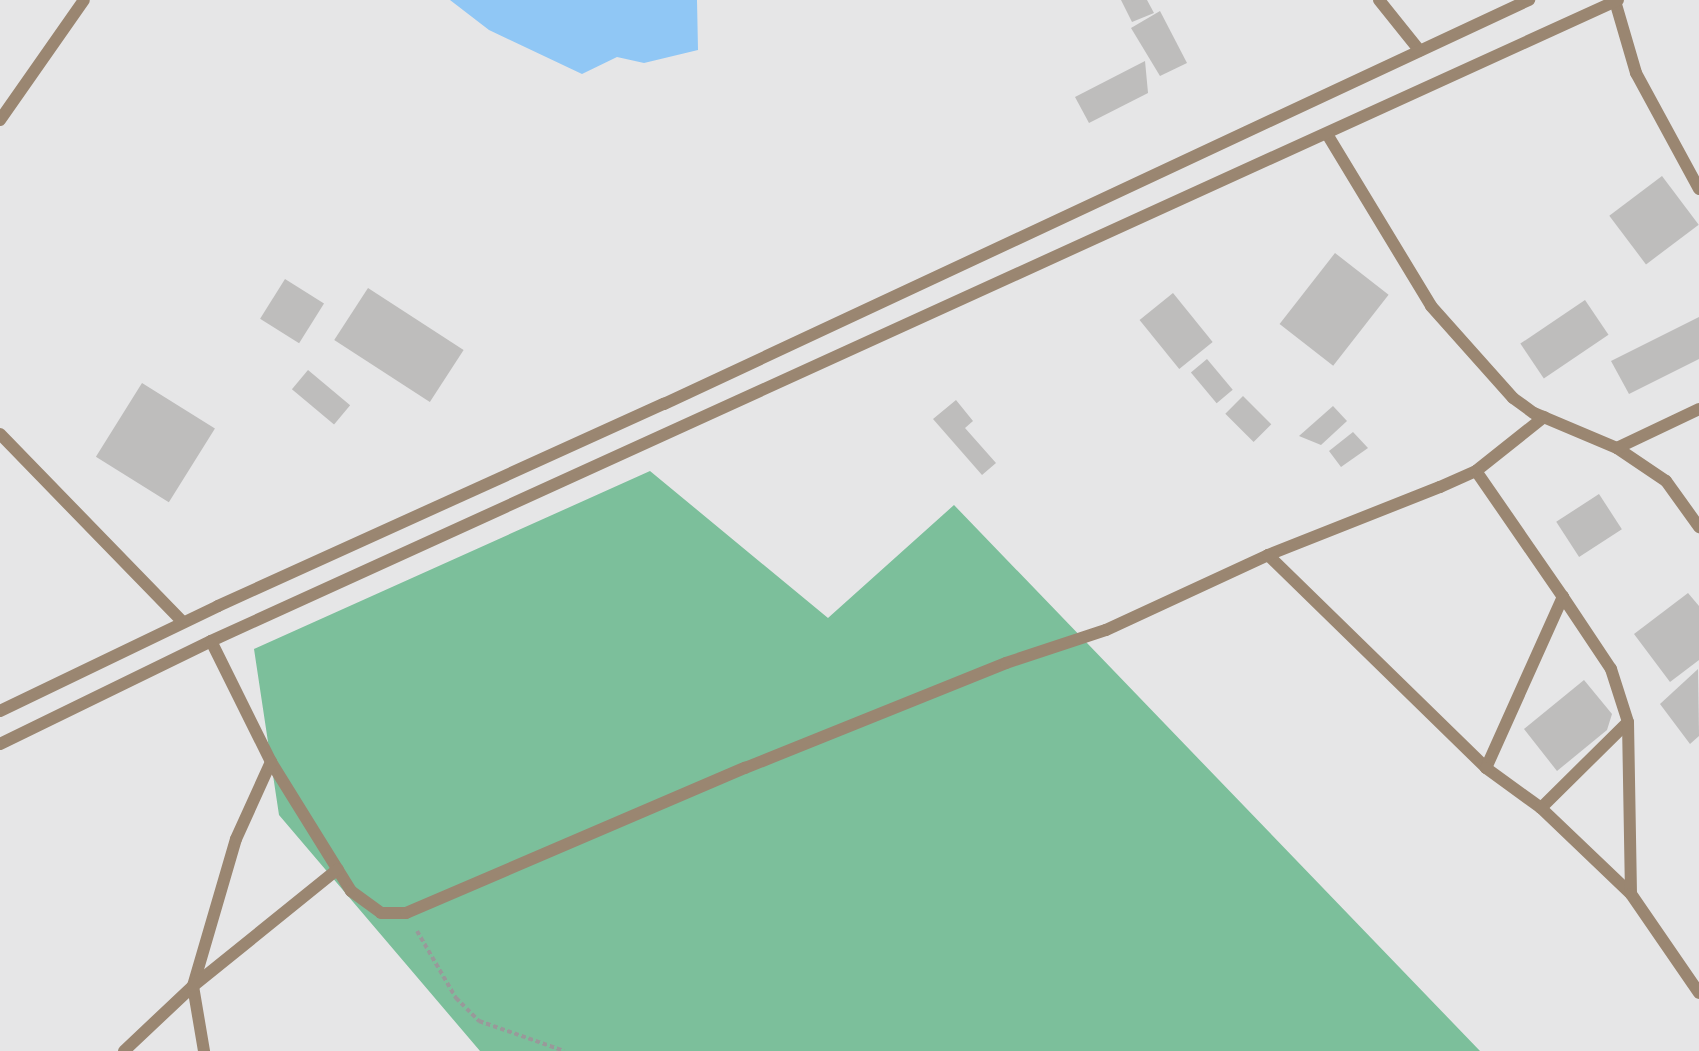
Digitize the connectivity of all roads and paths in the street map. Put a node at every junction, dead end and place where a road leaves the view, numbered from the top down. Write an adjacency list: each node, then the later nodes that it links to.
1 (84, 0): 6 (street)
2 (1379, 0): 5 (street)
3 (1529, 0): 5 (street)
4 (1617, 1): 7 (street); 8 (street)
5 (1420, 51): 17 (street)
6 (0, 120)
7 (1327, 134): 10 (street); 18 (street)
8 (1699, 189)
9 (1699, 409): 12 (street)
10 (1544, 417): 12 (street); 13 (street)
11 (0, 434): 17 (street)
12 (1617, 448): 14 (street)
13 (1476, 471): 15 (street); 16 (street)
14 (1699, 527)
15 (1268, 555): 23 (street); 27 (street)
16 (1563, 597): 20 (street); 23 (street)
17 (183, 622): 19 (street)
18 (211, 641): 21 (street); 22 (street)
19 (0, 711)
20 (1628, 722): 24 (street); 26 (street)
21 (0, 744)
22 (271, 762): 25 (street); 28 (street)
23 (1486, 768): 24 (street)
24 (1542, 808): 26 (street)
25 (338, 869): 27 (street); 28 (street)
26 (1630, 894): 29 (street)
27 (406, 913): 32 (path)
28 (193, 986): 30 (street); 31 (street)
29 (1699, 993)
30 (124, 1051)
31 (204, 1051)
32 (564, 1051)

